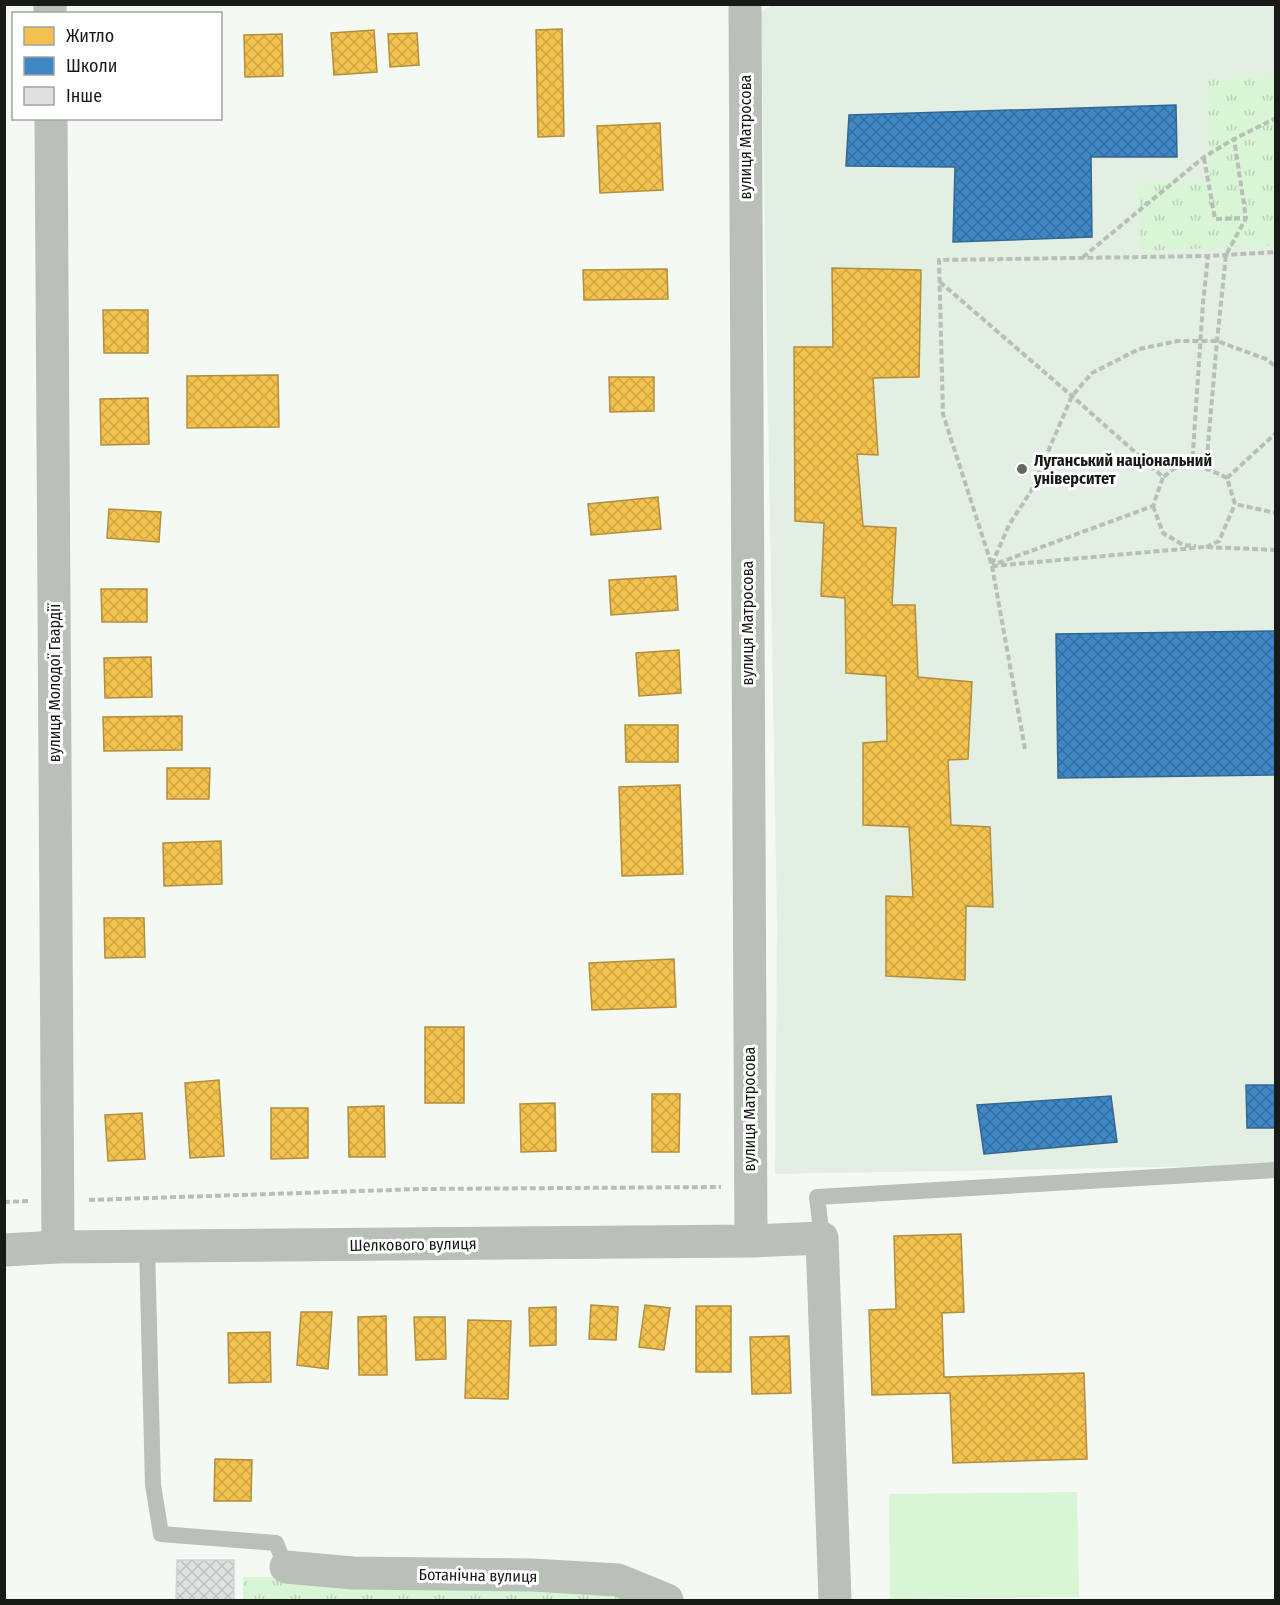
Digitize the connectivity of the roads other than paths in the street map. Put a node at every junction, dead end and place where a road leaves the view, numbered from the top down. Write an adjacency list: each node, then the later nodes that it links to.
1 (745, 4): 5 (street, вулиця Матросова)
2 (51, 120): 7 (street, вулиця Молодої Гвардії)
3 (1275, 1170): 4 (lane)
4 (822, 1238): 5 (street, Шелкового вулиця); 11 (street)
5 (751, 1241): 6 (street, Шелкового вулиця)
6 (147, 1246): 7 (street, Шелкового вулиця); 9 (lane)
7 (58, 1247): 8 (street, Шелкового вулиця)
8 (4, 1250)
9 (286, 1567): 10 (street, Ботанічна вулиця)
10 (667, 1600)
11 (835, 1600)

